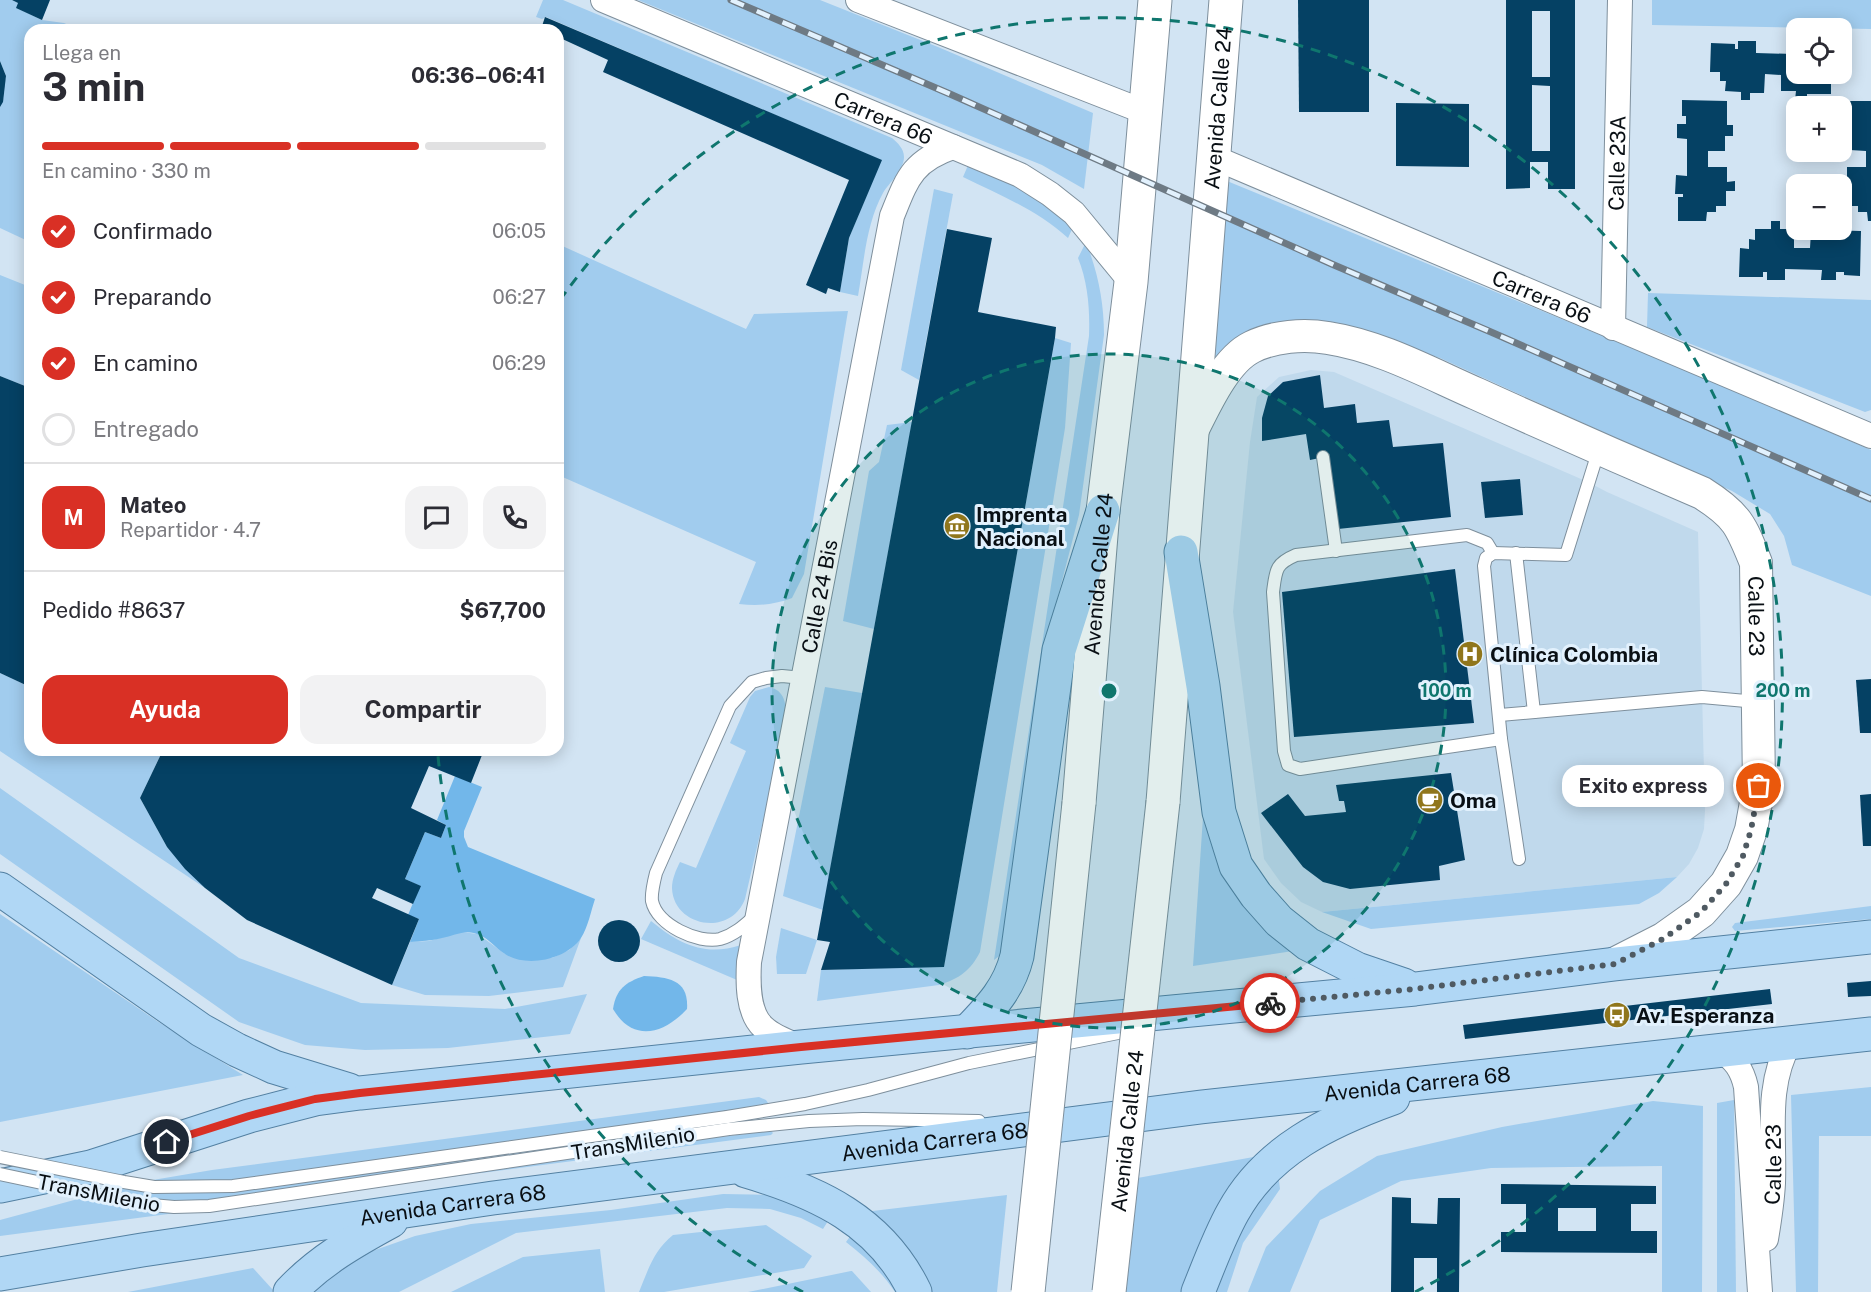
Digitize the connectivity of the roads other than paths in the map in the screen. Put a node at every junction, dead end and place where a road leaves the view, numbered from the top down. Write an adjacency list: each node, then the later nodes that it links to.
1 (603, 0): 7 (street, Carrera 66)
2 (858, 0): 6 (street)
3 (1155, 0): 6 (main road, Avenida Calle 24)
4 (1226, 0): 8 (main road, Avenida Calle 24)
5 (1620, 0): 10 (street, Calle 23A)
6 (1145, 112): 9 (main road, Avenida Calle 24)
7 (953, 147): 9 (street, Carrera 66); 20 (street, Calle 24 Bis)
8 (1213, 157): 10 (street, Carrera 66); 11 (main road, Avenida Calle 24)
9 (1131, 282): 15 (main road, Avenida Calle 24)
10 (1613, 328): 12 (street, Carrera 66)
11 (1190, 434): 13 (street); 17 (main road, Avenida Calle 24)
12 (1871, 436)
13 (1599, 449): 18 (lane); 21 (street, Calle 23)
14 (1323, 457): 16 (lane)
15 (1104, 511): 32 (main road); 52 (main road, Avenida Calle 24, bridge)
16 (1336, 550): 19 (lane); 24 (lane)
17 (1181, 552): 30 (main road); 53 (main road, Avenida Calle 24, bridge)
18 (1516, 553): 19 (lane); 22 (lane)
19 (1493, 554): 23 (lane)
20 (803, 678): 27 (street, Calle 24 Bis); 27 (lane)
21 (1757, 702): 22 (lane); 29 (street, Calle 23)
22 (1534, 711): 23 (lane)
23 (1500, 715): 24 (lane)
24 (1502, 739): 25 (lane)
25 (1519, 860)
26 (0, 889): 38 (main road)
27 (758, 914): 35 (street, Calle 24 Bis)
28 (1871, 937): 29 (main road)
29 (1615, 964): 30 (main road)
30 (1414, 989): 31 (main road)
31 (1256, 1004): 32 (main road); 42 (lane, TransMilenio)
32 (967, 1032): 35 (main road)
33 (1871, 1034): 34 (main road, Avenida Carrera 68)
34 (1790, 1042): 36 (main road, Avenida Carrera 68); 49 (street, Calle 23)
35 (801, 1047): 38 (main road)
36 (1720, 1049): 37 (main road, Avenida Carrera 68); 49 (street, Calle 23)
37 (1442, 1080): 39 (main road, Avenida Carrera 68); 54 (main road)
38 (360, 1093): 46 (main road)
39 (1271, 1099): 40 (lane); 44 (main road, Avenida Carrera 68)
40 (1011, 1119)
41 (990, 1120): 42 (lane, TransMilenio)
42 (728, 1123): 43 (lane, TransMilenio, bridge); 45 (lane, TransMilenio, bridge)
43 (0, 1157)
44 (733, 1168): 47 (main road, Avenida Carrera 68); 51 (main road)
45 (0, 1174)
46 (0, 1186)
47 (408, 1211): 48 (main road, Avenida Carrera 68); 50 (main road)
48 (0, 1274)
49 (1760, 1291)
50 (290, 1292)
51 (915, 1292)
52 (1028, 1292)
53 (1109, 1292)
54 (1198, 1292)

